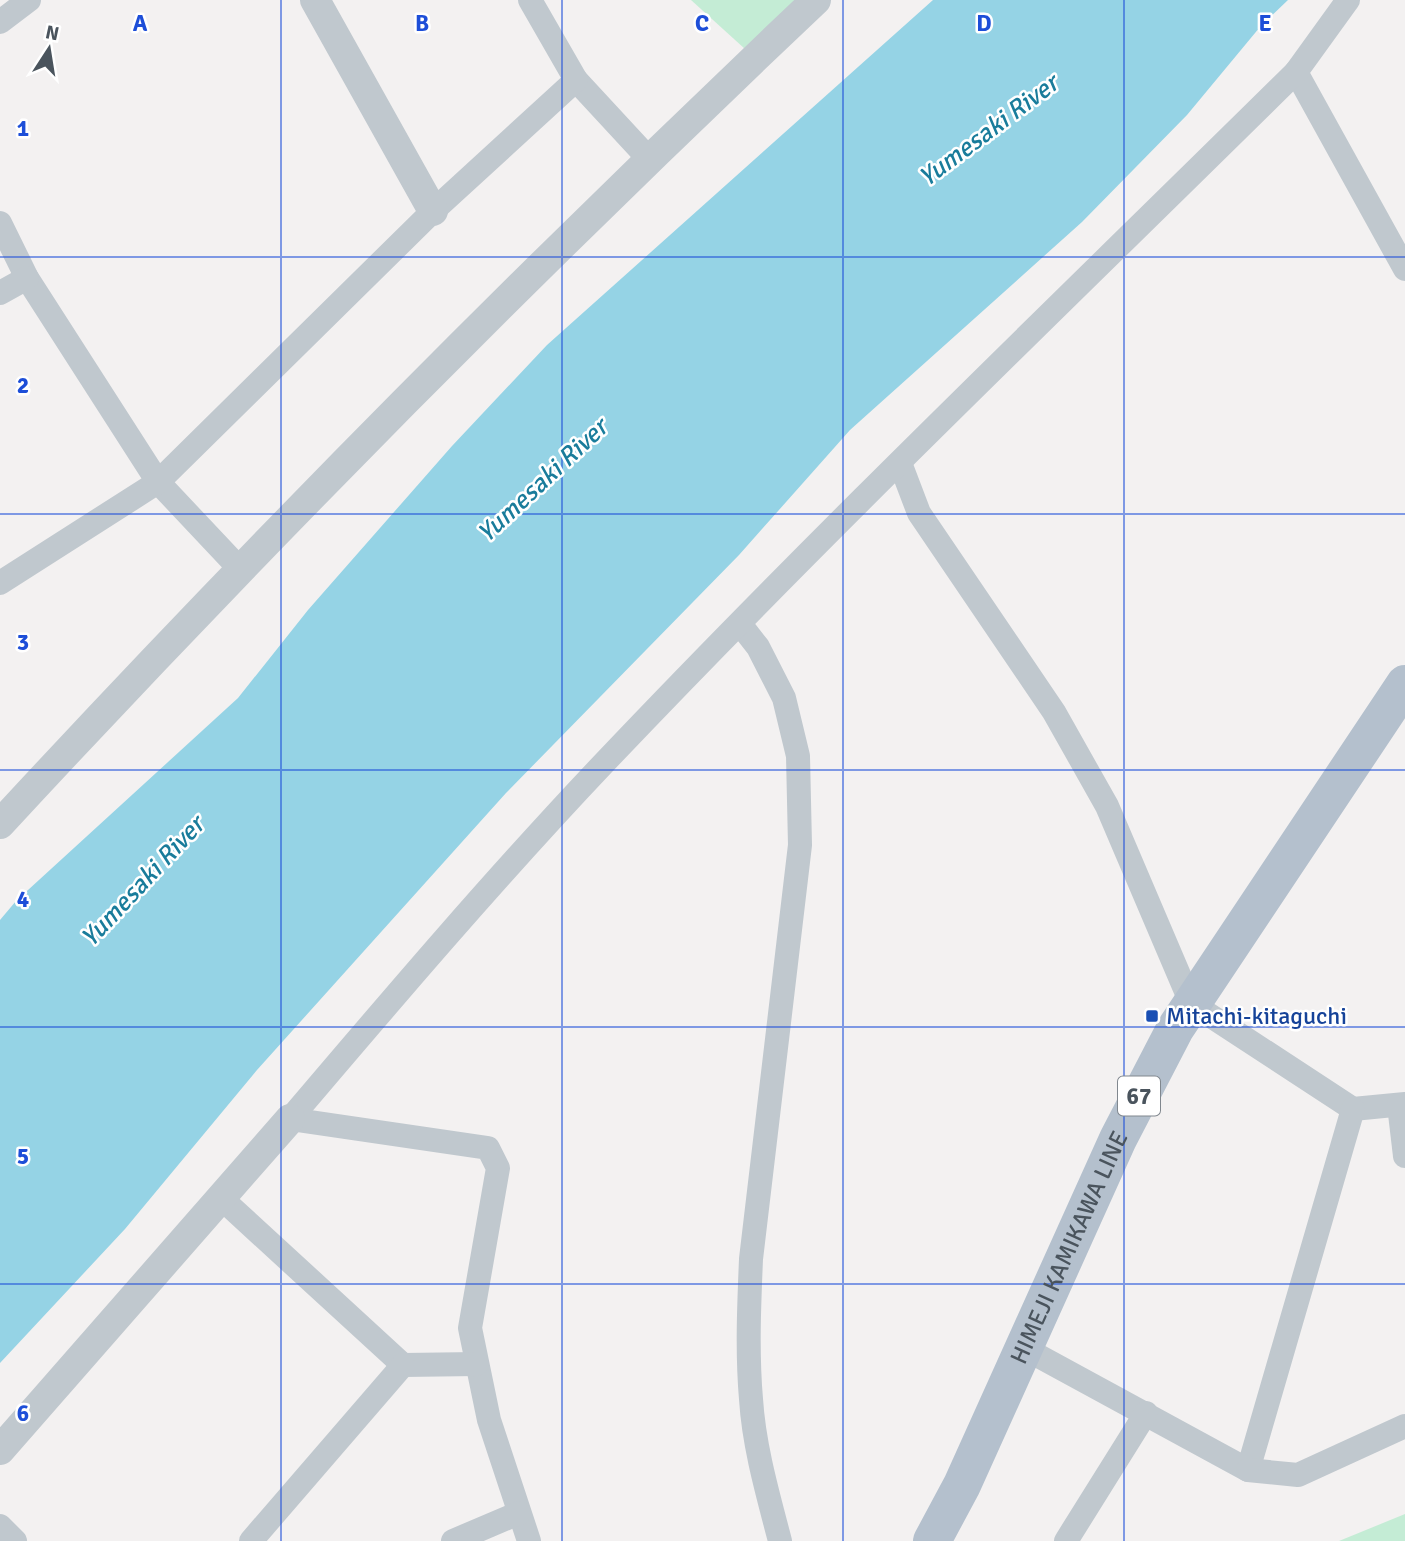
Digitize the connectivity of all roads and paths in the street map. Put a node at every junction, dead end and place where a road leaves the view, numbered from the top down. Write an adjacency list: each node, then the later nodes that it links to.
1 (29, 0): 6 (street)
2 (314, 0): 10 (street)
3 (530, 0): 8 (street)
4 (816, 0): 9 (street)
5 (1348, 0): 7 (street)
6 (0, 22)
7 (1296, 72): 12 (street); 15 (street)
8 (576, 80): 9 (street); 10 (street)
9 (650, 160): 17 (street)
10 (433, 211): 16 (street)
11 (0, 223): 13 (street)
12 (1405, 269)
13 (27, 278): 14 (street); 16 (street)
14 (0, 293)
15 (900, 463): 19 (street); 22 (street)
16 (158, 482): 17 (street); 18 (street)
17 (239, 568): 21 (street)
18 (0, 583)
19 (740, 624): 25 (street); 41 (street)
20 (1405, 684): 22 (main road, HIMEJI KAMIKAWA LINE / 67)
21 (0, 824)
22 (1191, 1003): 24 (street); 28 (main road, HIMEJI KAMIKAWA LINE / 67)
23 (1402, 1104): 24 (street); 26 (street)
24 (1353, 1109): 34 (street)
25 (290, 1119): 27 (street); 29 (street)
26 (1405, 1156)
27 (221, 1198): 30 (street); 33 (street)
28 (1023, 1347): 31 (street); 42 (main road, HIMEJI KAMIKAWA LINE / 67)
29 (477, 1364): 30 (street); 35 (street)
30 (403, 1365): 38 (street)
31 (1146, 1413): 34 (street); 43 (street)
32 (1405, 1426): 34 (street)
33 (0, 1450)
34 (1248, 1470)
35 (519, 1513): 39 (street); 40 (street)
36 (0, 1526): 37 (street)
37 (15, 1541)
38 (251, 1541)
39 (453, 1541)
40 (528, 1541)
41 (780, 1541)
42 (932, 1541)
43 (1066, 1541)

